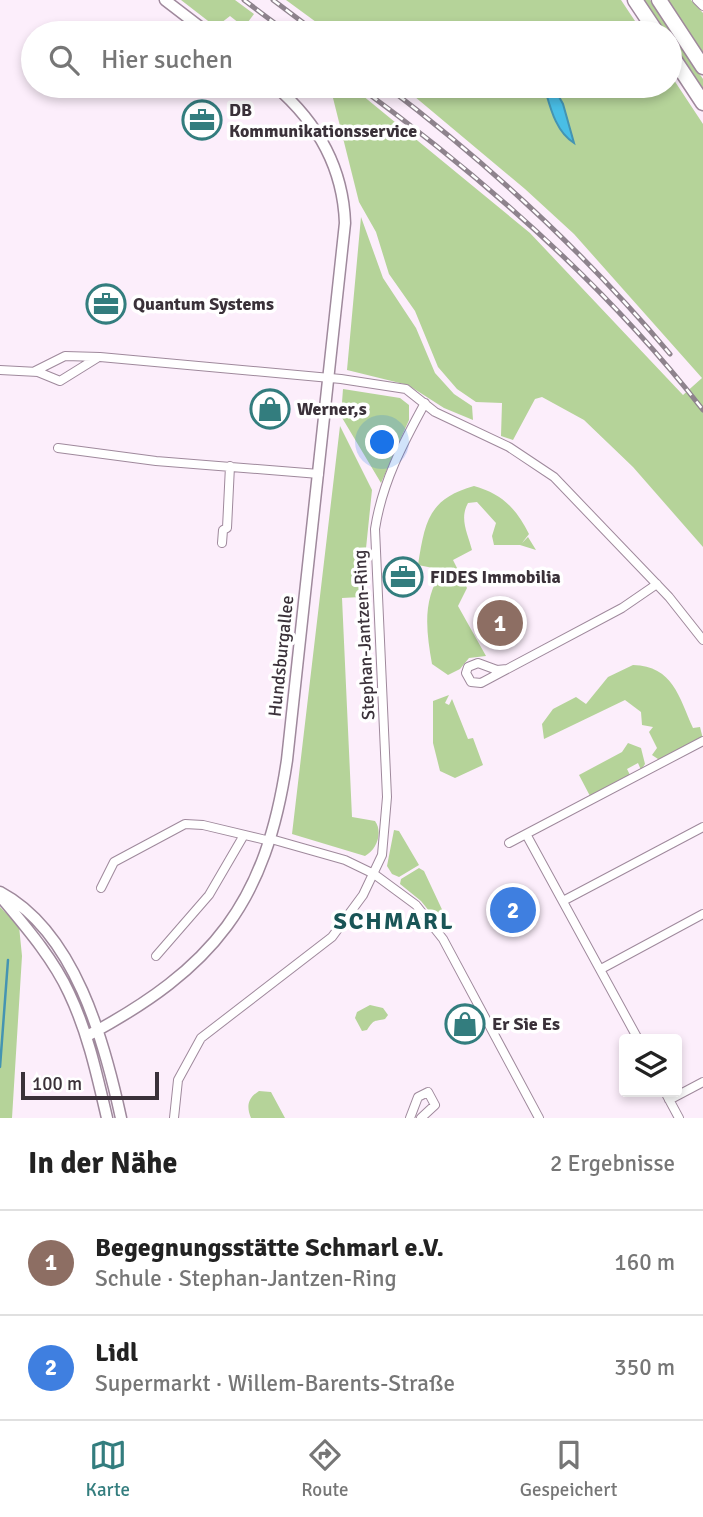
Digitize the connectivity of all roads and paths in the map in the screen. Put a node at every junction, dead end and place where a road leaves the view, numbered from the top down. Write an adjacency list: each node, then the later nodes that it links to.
1 (165, 0): 6 (street)
2 (635, 0): 7 (highway)
3 (659, 0): 8 (highway)
4 (697, 0): 5 (street)
5 (703, 6)
6 (192, 21)
7 (649, 21)
8 (673, 21)
9 (682, 35): 10 (highway)
10 (703, 67)
11 (682, 71): 13 (highway)
12 (288, 98): 17 (street, Hundsburgallee)
13 (703, 103)
14 (100, 357): 16 (street); 16 (street); 17 (street)
15 (0, 370): 16 (street)
16 (35, 371)
17 (329, 378): 18 (street); 21 (street, Hundsburgallee)
18 (425, 402): 23 (street); 32 (street, Stephan-Jantzen-Ring)
19 (58, 448): 20 (street)
20 (230, 466): 21 (street); 22 (street)
21 (319, 474): 30 (street, Hundsburgallee)
22 (222, 543)
23 (657, 584): 24 (street); 25 (street)
24 (703, 640)
25 (507, 669)
26 (703, 741): 28 (street)
27 (703, 827): 35 (street)
28 (526, 834): 31 (street); 35 (street)
29 (244, 835): 30 (street); 33 (street); 37 (street)
30 (271, 840): 32 (street); 39 (street, Hundsburgallee)
31 (509, 843)
32 (374, 874): 47 (street, Stephan-Jantzen-Ring); 50 (street)
33 (101, 888)
34 (0, 894): 39 (street); 41 (street)
35 (563, 901): 38 (street)
36 (703, 914): 38 (street)
37 (156, 956)
38 (601, 969): 40 (street)
39 (98, 1030): 41 (street, Hundsburgallee); 46 (street)
40 (635, 1034)
41 (87, 1036): 45 (street)
42 (703, 1082): 43 (street)
43 (682, 1090)
44 (668, 1097): 51 (street)
45 (107, 1118)
46 (121, 1118)
47 (174, 1118)
48 (410, 1118): 49 (street)
49 (421, 1118)
50 (539, 1118)
51 (679, 1118)

